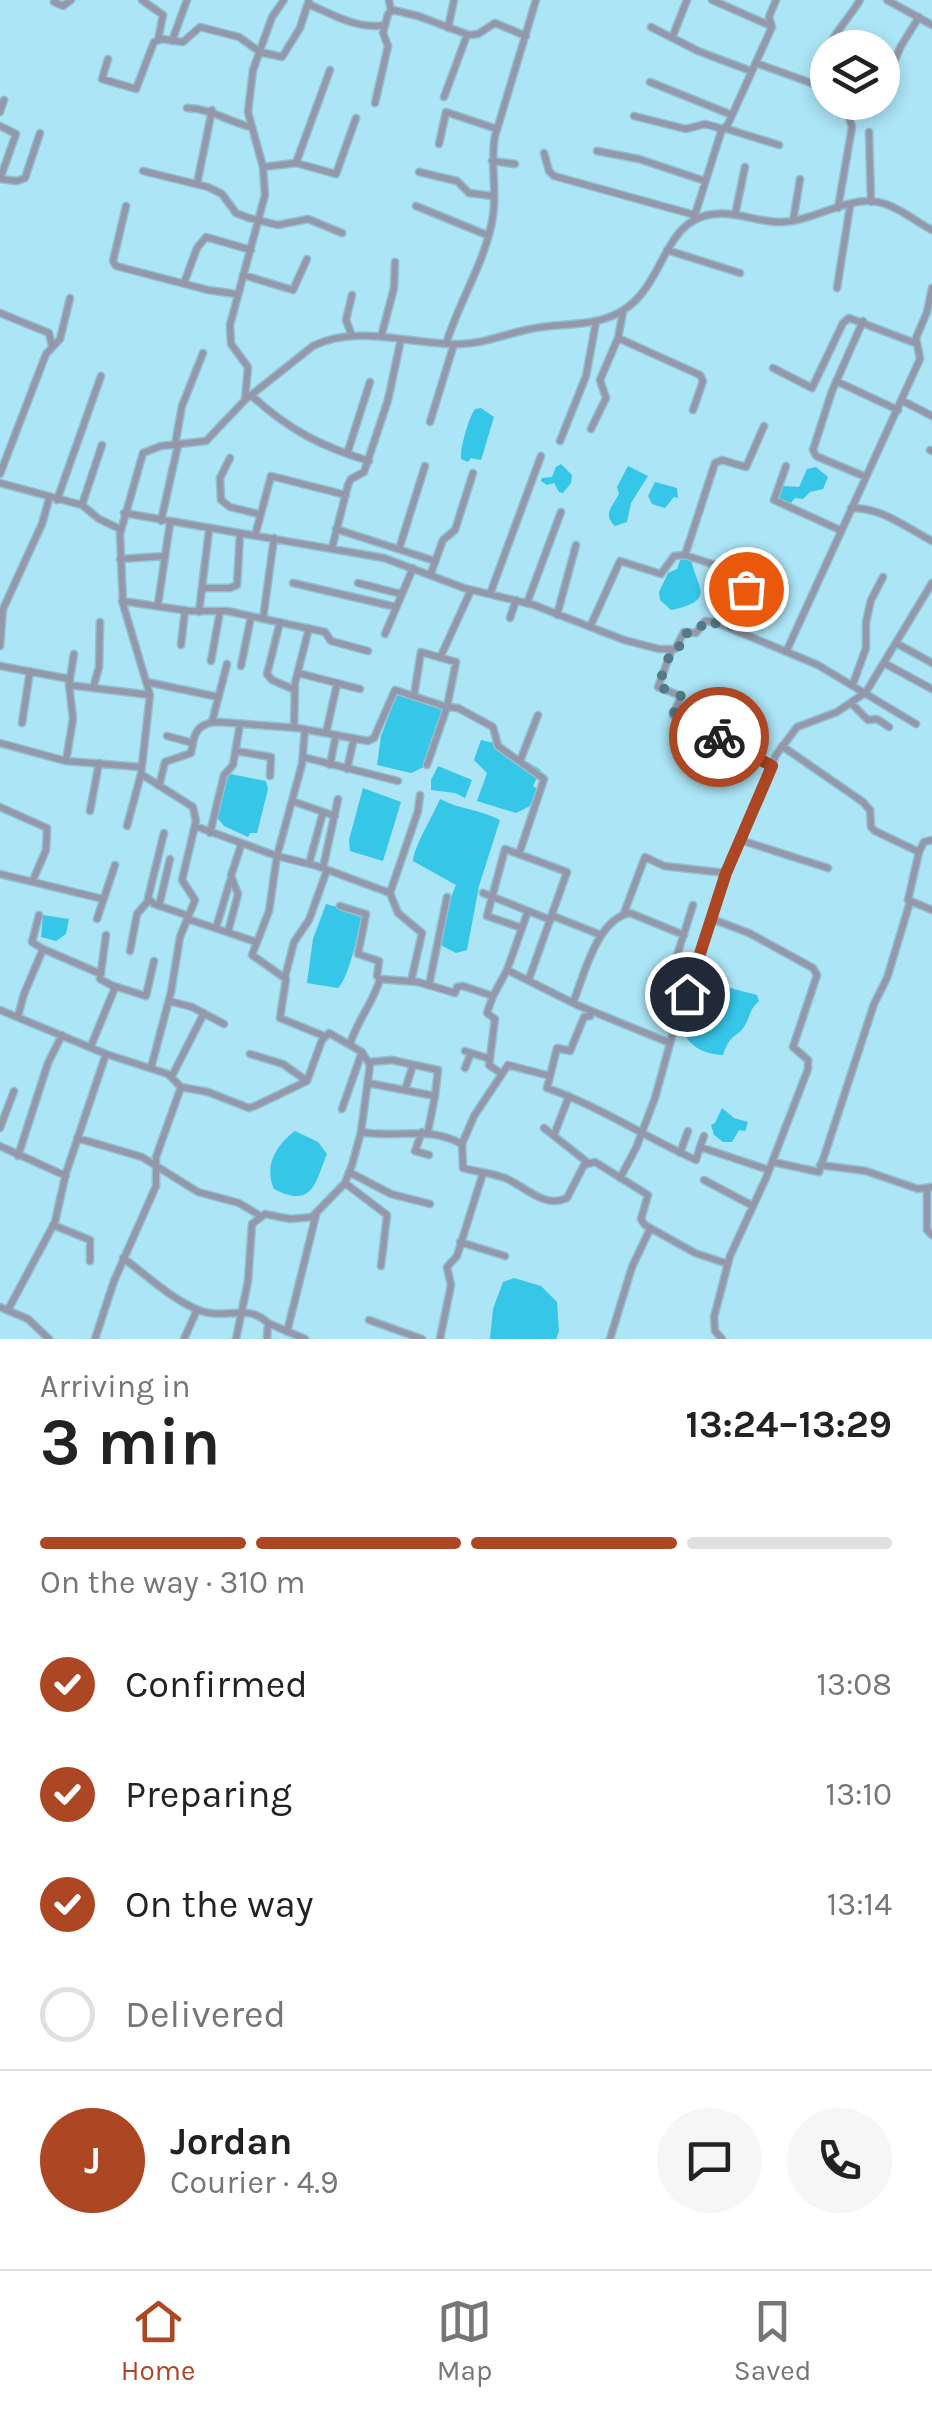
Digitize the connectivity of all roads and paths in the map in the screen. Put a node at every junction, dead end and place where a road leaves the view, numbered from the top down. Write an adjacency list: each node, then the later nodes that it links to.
1 (71, 0): 13 (street)
2 (142, 0): 26 (street)
3 (187, 0): 27 (street)
4 (284, 0): 29 (street)
5 (389, 0): 15 (street)
6 (454, 0): 21 (street)
7 (536, 0): 24 (street)
8 (687, 0): 25 (street)
9 (712, 0): 20 (street)
10 (776, 0): 20 (street)
11 (860, 0): 22 (street)
12 (888, 0): 16 (street)
13 (54, 2)
14 (308, 2): 17 (street); 29 (street)
15 (391, 12): 17 (street); 21 (street)
16 (919, 16): 18 (street); 28 (street)
17 (385, 24): 38 (street)
18 (932, 25)
19 (651, 27): 25 (street)
20 (772, 27): 31 (street)
21 (448, 28): 23 (street)
22 (837, 30)
23 (467, 34): 24 (street); 36 (street)
24 (526, 36): 49 (street)
25 (672, 38): 33 (street)
26 (158, 40): 27 (street); 30 (street)
27 (172, 41): 29 (street)
28 (900, 48)
29 (260, 52): 47 (street)
30 (108, 60)
31 (756, 63): 33 (street); 35 (street)
32 (330, 70): 57 (street)
33 (751, 71): 42 (street)
34 (650, 82): 42 (street)
35 (810, 83)
36 (444, 97)
37 (4, 100): 41 (street)
38 (374, 103)
39 (187, 108): 40 (street)
40 (212, 110): 47 (street); 66 (street)
41 (0, 112)
42 (732, 115): 48 (street)
43 (634, 116): 48 (street)
44 (356, 118): 57 (street)
45 (850, 120): 72 (street)
46 (0, 126): 63 (street)
47 (251, 127): 59 (street)
48 (723, 128): 53 (street); 65 (street)
49 (496, 129): 52 (street); 56 (street)
50 (869, 132): 68 (street)
51 (40, 133): 63 (street)
52 (438, 144)
53 (779, 145)
54 (597, 152): 65 (street)
55 (544, 153): 74 (street)
56 (492, 161): 58 (street); 67 (street)
57 (296, 163): 59 (street)
58 (515, 164)
59 (263, 167): 75 (street)
60 (745, 167): 73 (street)
61 (143, 171): 66 (street)
62 (419, 172): 67 (street)
63 (0, 179)
64 (800, 179): 76 (street)
65 (705, 180): 74 (street)
66 (197, 184): 75 (street)
67 (492, 196): 79 (street)
68 (871, 202): 71 (street); 77 (street)
69 (126, 206): 86 (street)
70 (416, 206): 79 (street)
71 (850, 206): 72 (street); 87 (street)
72 (838, 208): 76 (street)
73 (735, 216): 74 (street); 76 (street)
74 (694, 217): 81 (street)
75 (259, 221): 78 (street); 80 (street)
76 (792, 221)
77 (932, 230)
78 (342, 233)
79 (487, 235): 101 (street)
80 (251, 250): 85 (street); 86 (street)
81 (667, 250): 84 (street); 92 (street)
82 (307, 259): 85 (street)
83 (394, 262): 97 (street)
84 (740, 272)
85 (243, 275): 89 (street)
86 (184, 283): 89 (street)
87 (837, 288)
88 (932, 288): 100 (street)
89 (236, 294): 110 (street)
90 (352, 295): 96 (street)
91 (70, 298): 102 (street)
92 (623, 312): 94 (street); 98 (street)
93 (0, 313): 102 (street)
94 (596, 322): 101 (street); 106 (street)
95 (863, 322): 100 (street); 104 (street); 107 (street)
96 (352, 336): 97 (street); 110 (street)
97 (381, 338): 99 (street)
98 (618, 338): 109 (street); 112 (street)
99 (401, 339): 101 (street); 124 (street)
100 (915, 343): 111 (street)
101 (450, 344): 115 (street)
102 (52, 346): 128 (street)
103 (203, 353): 120 (street)
104 (773, 368)
105 (101, 376): 132 (street)
106 (585, 379): 109 (street); 118 (street)
107 (836, 381): 113 (street); 129 (street)
108 (370, 382): 121 (street)
109 (599, 386): 117 (street)
110 (248, 398): 120 (street); 121 (street)
111 (901, 400): 113 (street); 114 (street)
112 (693, 410)
113 (898, 410): 129 (street)
114 (932, 416)
115 (430, 422)
116 (764, 426): 150 (street)
117 (591, 429)
118 (560, 441)
119 (102, 445): 133 (street)
120 (176, 445): 136 (street); 138 (street)
121 (347, 454): 124 (street)
122 (541, 456): 165 (street)
123 (230, 458): 137 (street)
124 (369, 461): 131 (street)
125 (425, 466): 149 (street)
126 (786, 466): 142 (street)
127 (473, 473): 153 (street)
128 (0, 474)
129 (866, 478): 134 (street)
130 (0, 483): 132 (street)
131 (346, 495): 137 (street); 139 (street)
132 (53, 499): 133 (street); 182 (street)
133 (82, 505): 140 (street)
134 (851, 508): 142 (street); 146 (street)
135 (561, 512): 169 (street)
136 (124, 513): 138 (street); 140 (street)
137 (258, 514): 144 (street)
138 (166, 522): 141 (street); 151 (street)
139 (336, 529): 148 (street); 149 (street)
140 (120, 530): 152 (street)
141 (209, 530): 143 (street); 161 (street)
142 (840, 530): 192 (street)
143 (240, 534): 144 (street); 161 (street)
144 (255, 536): 145 (street)
145 (274, 538): 148 (street); 179 (street)
146 (932, 542)
147 (576, 545): 176 (street)
148 (332, 548): 155 (street)
149 (398, 549): 153 (street)
150 (686, 555): 162 (street); 184 (street)
151 (165, 556): 152 (street); 171 (street)
152 (120, 560): 167 (street)
153 (434, 562): 156 (street)
154 (756, 565): 162 (street)
155 (413, 568): 156 (street); 164 (street)
156 (431, 574): 163 (street)
157 (883, 577): 206 (street)
158 (293, 583): 172 (street)
159 (358, 583): 164 (street)
160 (932, 583): 166 (street)
161 (202, 588): 174 (street)
162 (746, 589): 185 (street)
163 (472, 590): 165 (street); 194 (street)
164 (402, 594): 172 (street)
165 (490, 594): 168 (street)
166 (924, 598): 170 (street); 187 (street)
167 (122, 600): 171 (street); 204 (street)
168 (516, 600): 169 (street); 178 (street)
169 (528, 603): 176 (street)
170 (932, 603)
171 (158, 604): 173 (street)
172 (396, 607): 186 (street)
173 (185, 610): 174 (street); 188 (street)
174 (200, 612): 175 (street)
175 (220, 612): 177 (street); 195 (street)
176 (557, 614): 184 (street)
177 (251, 617): 179 (street); 200 (street)
178 (510, 618)
179 (263, 619): 181 (street)
180 (100, 622): 207 (street)
181 (280, 622): 183 (street); 210 (street)
182 (0, 626): 189 (street)
183 (309, 628): 191 (street); 202 (street)
184 (590, 628): 190 (street)
185 (730, 628): 190 (street); 192 (street)
186 (385, 634)
187 (896, 642): 196 (street); 197 (street)
188 (181, 644)
189 (0, 646)
190 (672, 649): 239 (street)
191 (368, 651)
192 (786, 652): 206 (street)
193 (74, 654): 203 (street)
194 (440, 658): 213 (street); 216 (street)
195 (211, 661)
196 (884, 662): 209 (street); 211 (street)
197 (932, 663)
198 (227, 664): 214 (street)
199 (0, 666): 201 (street)
200 (242, 666)
201 (30, 671): 203 (street); 219 (street)
202 (298, 673): 205 (street); 210 (street)
203 (70, 682): 207 (street); 234 (street)
204 (147, 682): 212 (street); 214 (street)
205 (337, 684): 208 (street); 225 (street)
206 (853, 684): 211 (street)
207 (93, 688): 212 (street)
208 (360, 689)
209 (932, 689)
210 (296, 691): 223 (street)
211 (866, 692): 215 (street); 221 (street)
212 (150, 695): 241 (street)
213 (414, 695): 216 (street); 228 (street)
214 (218, 697): 218 (street)
215 (852, 704): 222 (street); 231 (street)
216 (447, 706): 235 (street); 238 (street)
217 (538, 715): 235 (street)
218 (212, 722): 220 (street); 230 (street)
219 (22, 723)
220 (240, 724): 223 (street); 232 (street)
221 (916, 724)
222 (889, 726)
223 (294, 728): 224 (street)
224 (305, 729): 225 (street); 233 (street)
225 (326, 733): 226 (street)
226 (336, 735): 228 (street); 237 (street)
227 (167, 736): 230 (street)
228 (354, 738): 240 (street)
229 (0, 743): 234 (street)
230 (193, 744): 244 (street)
231 (782, 746): 239 (street); 259 (street)
232 (236, 750): 242 (street); 255 (street)
233 (303, 757): 237 (street); 247 (street)
234 (66, 761): 236 (street)
235 (520, 761): 260 (street)
236 (100, 763): 241 (street); 249 (street)
237 (330, 764): 240 (street)
238 (427, 764)
239 (772, 766): 256 (street)
240 (346, 769): 243 (street)
241 (140, 770): 244 (street); 252 (street)
242 (270, 776)
243 (398, 780)
244 (159, 786): 253 (street)
245 (420, 794): 273 (street)
246 (338, 800): 251 (street)
247 (292, 801): 250 (street); 262 (street)
248 (0, 806): 272 (street)
249 (90, 811)
250 (323, 812): 251 (street); 265 (street)
251 (334, 816): 268 (street)
252 (127, 826)
253 (195, 826): 255 (street); 264 (street)
254 (164, 833): 261 (street)
255 (210, 833): 258 (street)
256 (740, 840): 267 (street); 269 (street)
257 (932, 840): 259 (street)
258 (241, 845): 262 (street); 271 (street)
259 (919, 852): 279 (street)
260 (519, 854): 275 (street); 288 (street)
261 (158, 856): 263 (street); 278 (street)
262 (277, 856): 265 (street); 297 (street)
263 (170, 859): 264 (street); 281 (street)
264 (186, 864): 287 (street)
265 (309, 864): 268 (street)
266 (115, 865): 277 (street)
267 (828, 868)
268 (325, 869): 273 (street); 303 (street)
269 (726, 873): 285 (street); 290 (street)
270 (0, 874): 272 (street)
271 (230, 879): 291 (street); 293 (street)
272 (33, 880): 277 (street)
273 (390, 893): 306 (street)
274 (483, 893): 275 (street)
275 (492, 896): 284 (street); 292 (street)
276 (447, 897): 308 (street)
277 (102, 899): 289 (street)
278 (149, 900): 281 (street); 299 (street)
279 (910, 902): 283 (street); 358 (street)
280 (694, 905): 296 (street)
281 (159, 906): 287 (street)
282 (340, 906): 304 (street)
283 (932, 910)
284 (528, 911): 288 (street); 292 (street)
285 (624, 913): 295 (street); 296 (street)
286 (39, 916): 298 (street)
287 (189, 918): 291 (street); 311 (street)
288 (552, 918): 295 (street); 305 (street)
289 (97, 919)
290 (712, 919): 307 (street); 360 (street)
291 (216, 928): 293 (street)
292 (522, 928): 301 (street)
293 (228, 932): 297 (street)
294 (106, 935): 302 (street)
295 (601, 935): 312 (street)
296 (684, 936): 307 (street)
297 (256, 942): 303 (street)
298 (43, 949): 302 (street); 316 (street)
299 (130, 951)
300 (154, 962): 309 (street)
301 (507, 970): 305 (street); 310 (street)
302 (100, 974): 309 (street)
303 (285, 977): 319 (street)
304 (380, 978): 306 (street); 321 (street)
305 (528, 979): 312 (street)
306 (410, 980): 308 (street)
307 (692, 980): 320 (street)
308 (430, 985): 310 (street)
309 (113, 986): 322 (street)
310 (493, 996): 326 (street)
311 (169, 1000): 315 (street); 329 (street)
312 (572, 1003): 314 (street)
313 (0, 1010): 316 (street)
314 (592, 1011): 320 (street); 333 (street)
315 (204, 1013): 317 (street); 332 (street)
316 (18, 1016): 318 (street)
317 (224, 1024)
318 (62, 1035): 322 (street); 355 (street)
319 (324, 1036): 321 (street); 334 (street)
320 (670, 1043): 348 (street)
321 (350, 1044): 323 (street)
322 (91, 1046): 324 (street)
323 (362, 1052): 327 (street); 341 (street)
324 (106, 1054): 329 (street); 350 (street)
325 (250, 1054): 334 (street)
326 (490, 1059): 330 (street); 331 (street)
327 (369, 1062): 328 (street); 335 (street)
328 (413, 1064): 337 (street); 339 (street)
329 (151, 1068): 332 (street)
330 (466, 1068)
331 (502, 1074): 333 (street); 351 (street)
332 (172, 1076): 336 (street)
333 (550, 1076): 340 (street)
334 (307, 1081): 336 (street)
335 (368, 1083): 337 (street); 345 (street)
336 (181, 1087): 359 (street)
337 (405, 1090): 339 (street)
338 (14, 1091): 342 (street)
339 (435, 1096): 346 (street)
340 (569, 1096): 347 (street); 348 (street)
341 (342, 1110)
342 (0, 1128)
343 (544, 1128): 347 (street)
344 (688, 1131): 354 (street)
345 (361, 1132): 346 (street); 361 (street)
346 (425, 1132): 351 (street); 356 (street)
347 (554, 1135): 357 (street)
348 (641, 1135): 354 (street); 364 (street)
349 (704, 1136): 353 (street)
350 (77, 1138): 359 (street); 363 (street)
351 (462, 1144): 362 (street)
352 (0, 1146): 355 (street)
353 (700, 1147): 354 (street); 360 (street)
354 (680, 1153)
355 (18, 1156): 363 (street)
356 (429, 1156)
357 (588, 1162): 362 (street); 364 (street)
358 (820, 1165): 360 (street); 367 (street)
359 (156, 1166): 371 (street); 377 (street)
360 (771, 1166): 369 (street)
361 (349, 1172): 366 (street); 368 (street)
362 (483, 1174): 375 (street)
363 (66, 1176): 372 (street)
364 (620, 1178): 373 (street)
365 (704, 1180): 369 (street)
366 (344, 1183): 370 (street); 380 (street)
367 (929, 1188): 374 (street)
368 (430, 1204)
369 (752, 1206): 379 (street)
370 (316, 1214): 371 (street); 386 (street)
371 (259, 1215): 383 (street)
372 (54, 1225): 378 (street); 381 (street)
373 (650, 1229): 379 (street); 396 (street)
374 (932, 1235)
375 (460, 1242): 376 (street); 395 (street)
376 (505, 1256)
377 (123, 1258): 382 (street); 389 (street)
378 (90, 1261)
379 (728, 1264): 397 (street)
380 (382, 1266)
381 (5, 1308): 387 (street)
382 (198, 1310): 383 (street); 390 (street)
383 (243, 1311): 385 (street); 391 (street)
384 (368, 1320): 394 (street)
385 (268, 1323): 386 (street); 392 (street)
386 (287, 1332): 393 (street)
387 (39, 1336): 388 (street)
388 (48, 1339)
389 (95, 1339)
390 (184, 1339)
391 (236, 1339)
392 (267, 1339)
393 (305, 1339)
394 (422, 1339)
395 (440, 1339)
396 (610, 1339)
397 (722, 1339)

